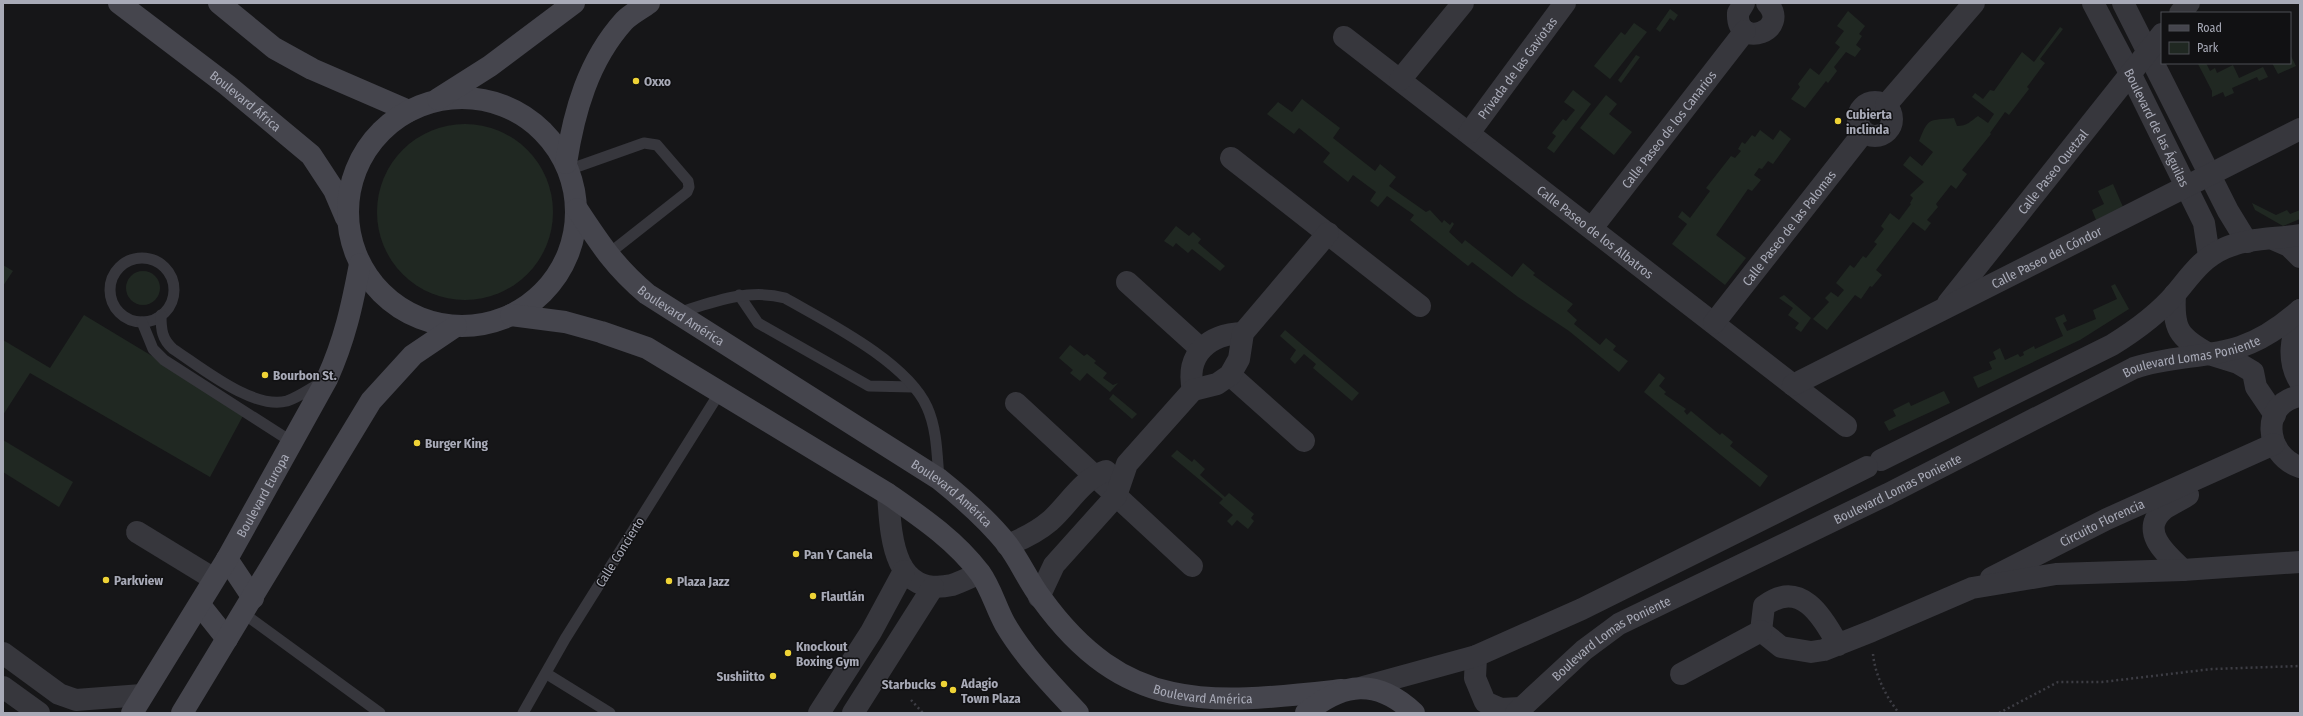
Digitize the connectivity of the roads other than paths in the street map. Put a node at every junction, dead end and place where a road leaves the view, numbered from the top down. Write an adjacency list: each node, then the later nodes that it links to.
1 (119, 3): 29 (main road, Boulevard África)
2 (219, 3): 21 (main road)
3 (574, 3): 20 (main road)
4 (649, 3): 25 (main road)
5 (1463, 3): 19 (street)
6 (1565, 3): 23 (street, Privada de las Gaviotas)
7 (1744, 3): 14 (street)
8 (1767, 3): 14 (street)
9 (1974, 3): 49 (street, Calle Paseo de las Palomas)
10 (2093, 3): 18 (street, Boulevard de las Águilas)
11 (2123, 3): 17 (street, Boulevard de las Águilas)
12 (2189, 3): 13 (street)
13 (2181, 12)
14 (1745, 31): 30 (street, Calle Paseo de los Canarios)
15 (2161, 35): 17 (street, Calle Paseo Quetzal)
16 (1344, 37): 19 (street, Calle Paseo de los Albatros)
17 (2147, 51): 18 (street, Calle Paseo Quetzal); 26 (street, Boulevard de las Águilas)
18 (2131, 75): 27 (street, Boulevard de las Águilas); 43 (street, Calle Paseo Quetzal)
19 (1400, 80): 23 (street, Calle Paseo de los Albatros)
20 (433, 102): 21 (main road); 25 (main road)
21 (409, 111): 29 (main road)
22 (2300, 129): 26 (street, Calle Paseo del Cóndor)
23 (1469, 133): 30 (street, Calle Paseo de los Albatros)
24 (1231, 158): 31 (street)
25 (567, 166): 28 (main road); 35 (lane)
26 (2210, 175): 27 (street, Calle Paseo del Cóndor); 34 (street, Boulevard de las Águilas)
27 (2186, 187): 36 (street, Boulevard de las Águilas); 43 (street, Calle Paseo del Cóndor)
28 (576, 209): 35 (main road, Boulevard América); 47 (main road)
29 (348, 221): 38 (main road)
30 (1592, 228): 49 (street, Calle Paseo de los Albatros)
31 (1328, 234): 42 (street); 51 (street)
32 (2300, 235): 33 (street)
33 (2274, 240): 34 (street); 37 (street)
34 (2247, 242): 36 (street)
35 (608, 255): 45 (main road, Boulevard América)
36 (2209, 256): 40 (street)
37 (2300, 257)
38 (360, 264): 50 (main road); 55 (main road, Boulevard Europa)
39 (1127, 282): 52 (street)
40 (2176, 294): 53 (street); 68 (street)
41 (739, 295): 45 (lane); 58 (lane); 58 (lane)
42 (1420, 306)
43 (1944, 308): 57 (street, Calle Paseo del Cóndor)
44 (2300, 310): 53 (street, Boulevard Lomas Poniente); 56 (street)
45 (678, 312): 75 (main road, Boulevard América)
46 (161, 315): 48 (lane); 48 (lane); 55 (lane)
47 (511, 315): 50 (main road); 60 (main road)
48 (142, 322): 66 (lane)
49 (1714, 323): 57 (street, Calle Paseo de los Albatros)
50 (456, 326): 94 (main road)
51 (1243, 333): 52 (street); 54 (street)
52 (1201, 349): 59 (street)
53 (2209, 354): 63 (street); 73 (street, Boulevard Lomas Poniente)
54 (1230, 375): 59 (street); 65 (street)
55 (327, 379): 66 (main road, Boulevard Europa)
56 (2300, 382)
57 (1793, 385): 64 (street, Calle Paseo de los Albatros)
58 (913, 388): 75 (lane)
59 (1193, 390): 70 (street)
60 (720, 392): 76 (main road); 100 (lane, Calle Concierto)
61 (2300, 396): 63 (street)
62 (1016, 403): 72 (street)
63 (2275, 415): 67 (street)
64 (1846, 426)
65 (1304, 441)
66 (292, 442): 83 (main road, Boulevard Europa)
67 (2274, 444): 69 (street, Circuito Florencia); 71 (street)
68 (1911, 445): 73 (street); 74 (street)
69 (2235, 462): 86 (street, Circuito Florencia); 91 (street, Circuito Florencia)
70 (1127, 464): 72 (street); 77 (street)
71 (2300, 467)
72 (1093, 475): 77 (street); 79 (street)
73 (1925, 475): 78 (street, Boulevard Lomas Poniente)
74 (1846, 477): 78 (street); 99 (street)
75 (939, 479): 81 (main road, Boulevard América)
76 (888, 494): 87 (street); 88 (main road)
77 (1116, 496): 82 (street); 85 (street)
78 (1858, 508): 107 (street, Boulevard Lomas Poniente)
79 (1043, 526): 81 (street); 82 (street)
80 (137, 532): 89 (street)
81 (1007, 545): 92 (main road, Boulevard América)
82 (1064, 552): 92 (street)
83 (227, 559): 89 (main road, Boulevard Europa); 94 (main road)
84 (2300, 562): 86 (street, Circuito Florencia)
85 (1192, 566)
86 (2183, 570): 91 (street, Circuito Florencia)
87 (904, 571): 90 (street); 113 (street)
88 (980, 573): 90 (street); 115 (main road)
89 (214, 579): 93 (main road, Boulevard Europa)
90 (933, 587): 114 (street)
91 (1972, 588): 97 (street, Circuito Florencia)
92 (1040, 597): 106 (main road, Boulevard América)
93 (200, 604): 96 (main road); 105 (main road, Boulevard Europa)
94 (248, 606): 96 (main road); 110 (lane)
95 (1761, 631): 97 (street, Circuito Florencia); 97 (street); 101 (street)
96 (227, 639): 109 (main road)
97 (1838, 645)
98 (3, 654): 105 (street)
99 (1476, 656): 103 (street); 107 (street)
100 (547, 674): 111 (lane, Calle Concierto); 112 (lane)
101 (1681, 674)
102 (3, 687): 108 (street)
103 (1363, 687): 104 (main road, Boulevard América); 117 (main road)
104 (1342, 690): 106 (main road, Boulevard América); 116 (main road)
105 (137, 704)
106 (1201, 705)
107 (1518, 711)
108 (39, 713)
109 (182, 713)
110 (380, 713)
111 (523, 713)
112 (610, 713)
113 (819, 713)
114 (853, 713)
115 (1078, 713)
116 (1306, 713)
117 (1414, 713)

